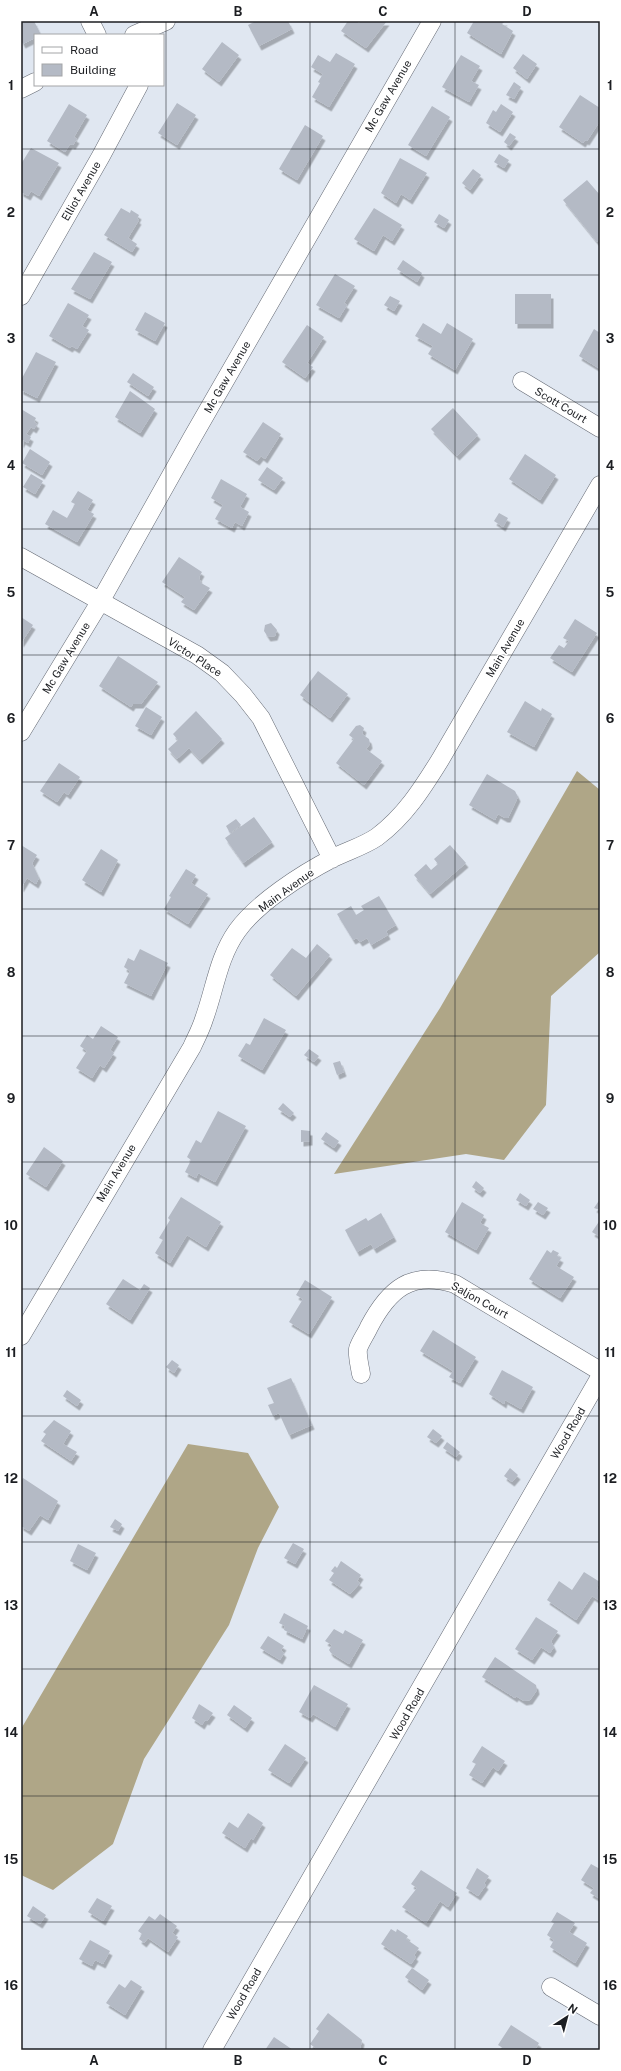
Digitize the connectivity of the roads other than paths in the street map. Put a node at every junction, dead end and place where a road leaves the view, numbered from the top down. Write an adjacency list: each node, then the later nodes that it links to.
1 (90, 21): 5 (street)
2 (166, 21): 6 (street)
3 (172, 21): 7 (street)
4 (432, 21): 16 (street, Mc Gaw Avenue)
5 (96, 34)
6 (136, 34)
7 (164, 36)
8 (34, 83): 10 (street)
9 (137, 86): 11 (street, Elliot Avenue)
10 (21, 90)
11 (21, 296)
12 (522, 381): 13 (street, Scott Court)
13 (600, 428)
14 (600, 485): 18 (street, Main Avenue)
15 (21, 557): 16 (street, Victor Place)
16 (100, 602): 17 (street, Mc Gaw Avenue); 18 (street, Victor Place)
17 (21, 732)
18 (332, 859): 19 (street, Main Avenue)
19 (21, 1336)
20 (600, 1371): 21 (street, Saljon Court)
21 (361, 1374)
22 (600, 1377): 25 (street, Wood Road)
23 (551, 1987): 24 (street)
24 (600, 2016)
25 (212, 2050)

